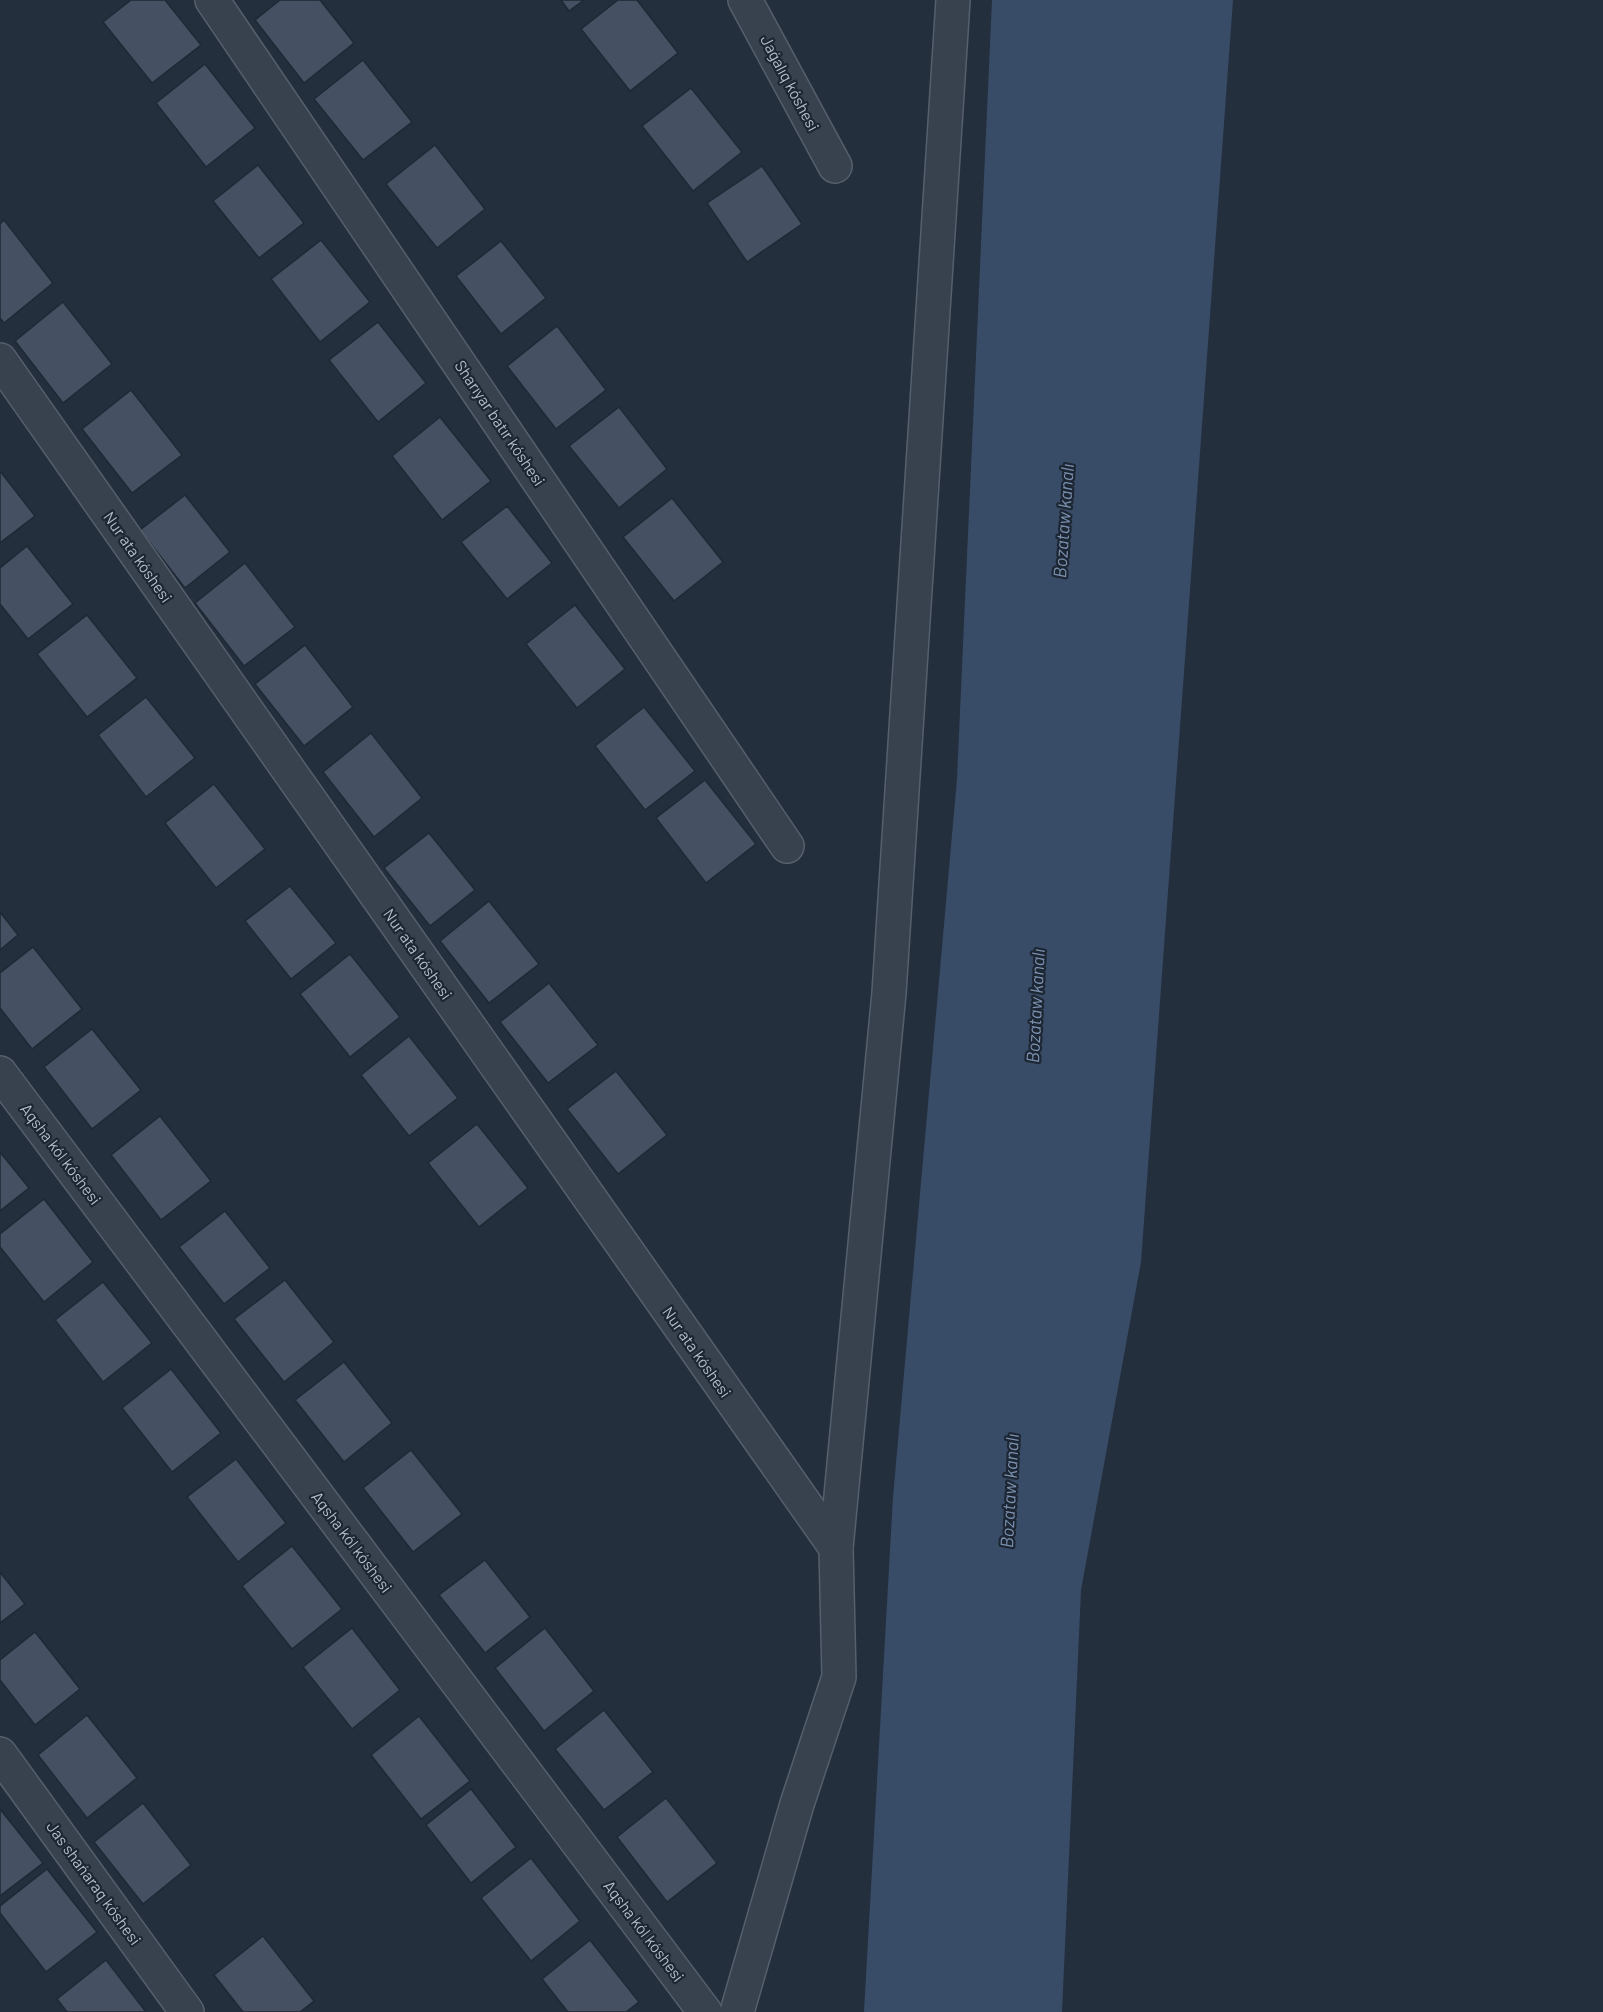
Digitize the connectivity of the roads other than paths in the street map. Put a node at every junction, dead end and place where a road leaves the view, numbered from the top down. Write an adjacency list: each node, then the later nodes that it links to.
1 (212, 0): 6 (street, Sharıyar batır kóshesi)
2 (745, 0): 4 (street, Jaǵalıq kóshesi)
3 (953, 0): 8 (street)
4 (835, 166)
5 (0, 360): 8 (street, Nur ata kóshesi)
6 (787, 846)
7 (0, 1073): 11 (street, Aqsha kól kóshesi)
8 (836, 1548): 12 (street)
9 (0, 1754): 10 (street, Jas shańaraq kóshesi)
10 (188, 2012)
11 (705, 2012)
12 (737, 2012)

